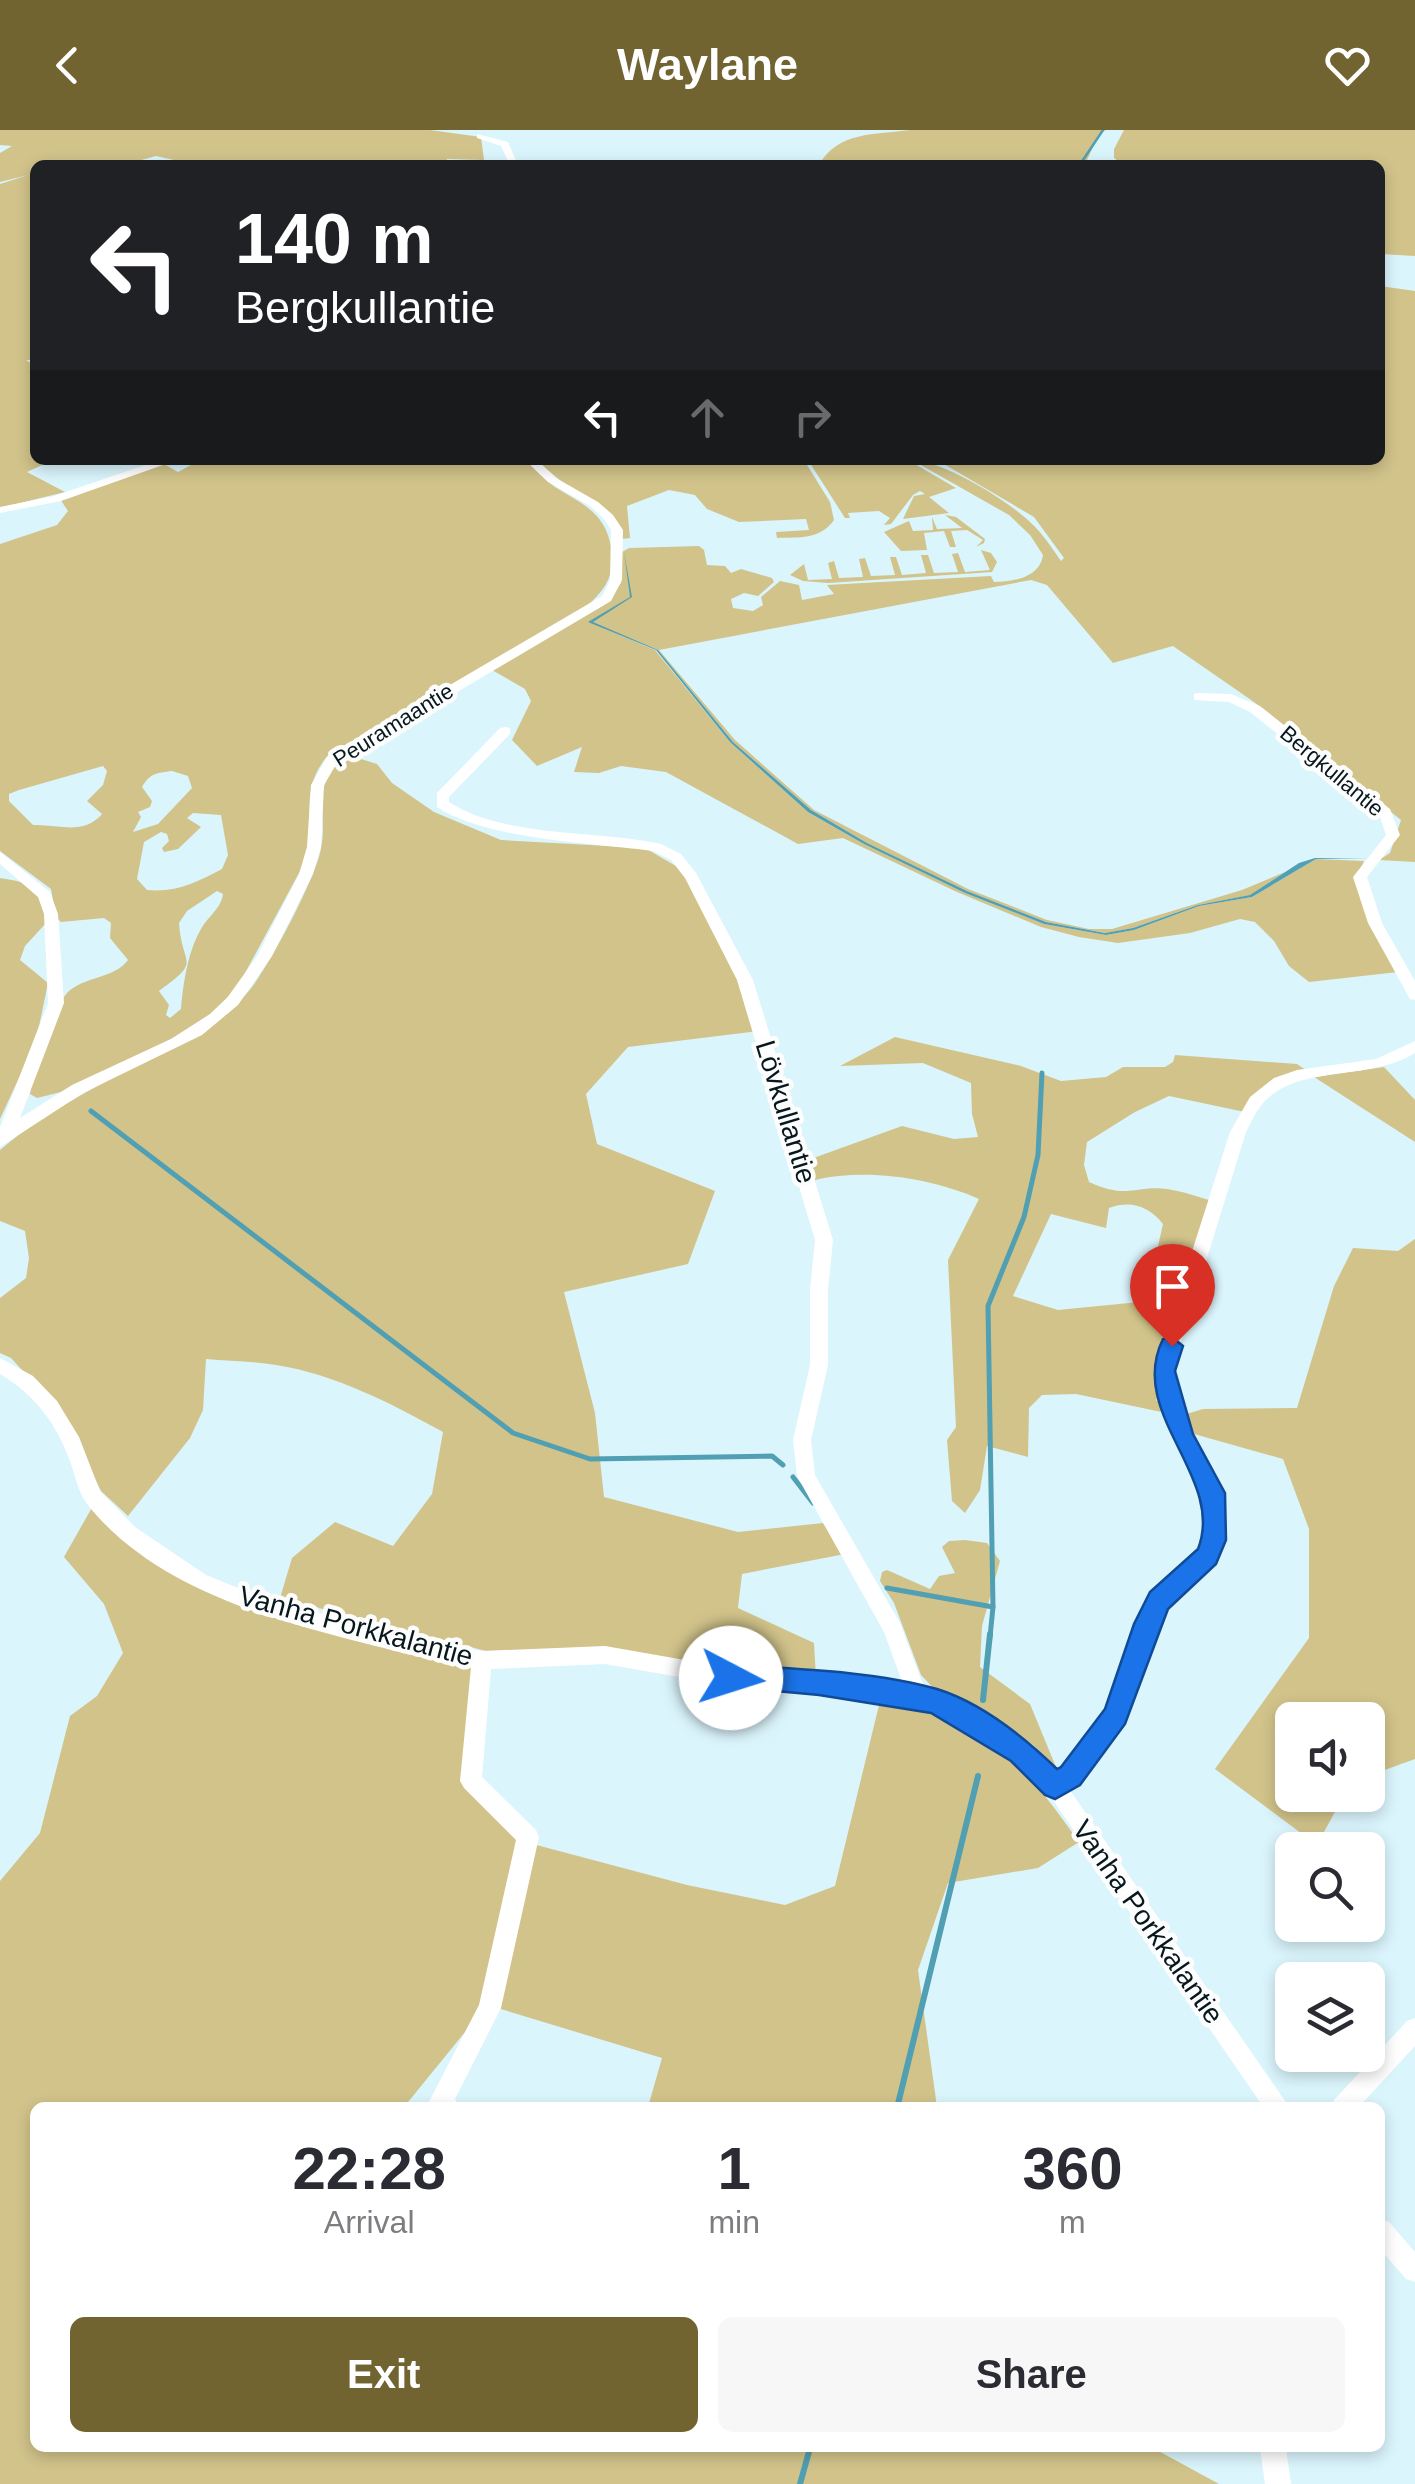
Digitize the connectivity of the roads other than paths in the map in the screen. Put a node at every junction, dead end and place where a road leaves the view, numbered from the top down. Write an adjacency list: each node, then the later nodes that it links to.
1 (480, 136): 2 (street)
2 (512, 160)
3 (156, 465): 5 (street)
4 (536, 465): 12 (street, Peuramaantie)
5 (0, 510)
6 (1199, 697): 9 (street, Bergkullantie)
7 (505, 731): 16 (street, Lövkullantie)
8 (0, 857): 11 (street)
9 (1415, 995)
10 (1415, 1046): 17 (street)
11 (16, 1100): 12 (street); 13 (street)
12 (44, 1109): 13 (street, Peuramaantie)
13 (2, 1140)
14 (0, 1365): 15 (street, Vanha Porkkalantie)
15 (482, 1660): 16 (street, Vanha Porkkalantie); 19 (street)
16 (918, 1698): 17 (street, Vanha Porkkalantie)
17 (1055, 1786): 20 (street, Vanha Porkkalantie)
18 (1415, 2029): 21 (street)
19 (441, 2102)
20 (1274, 2102)
21 (1348, 2102)
22 (1385, 2237): 23 (street)
23 (1415, 2270)
24 (1274, 2452): 25 (street)
25 (1278, 2484)

